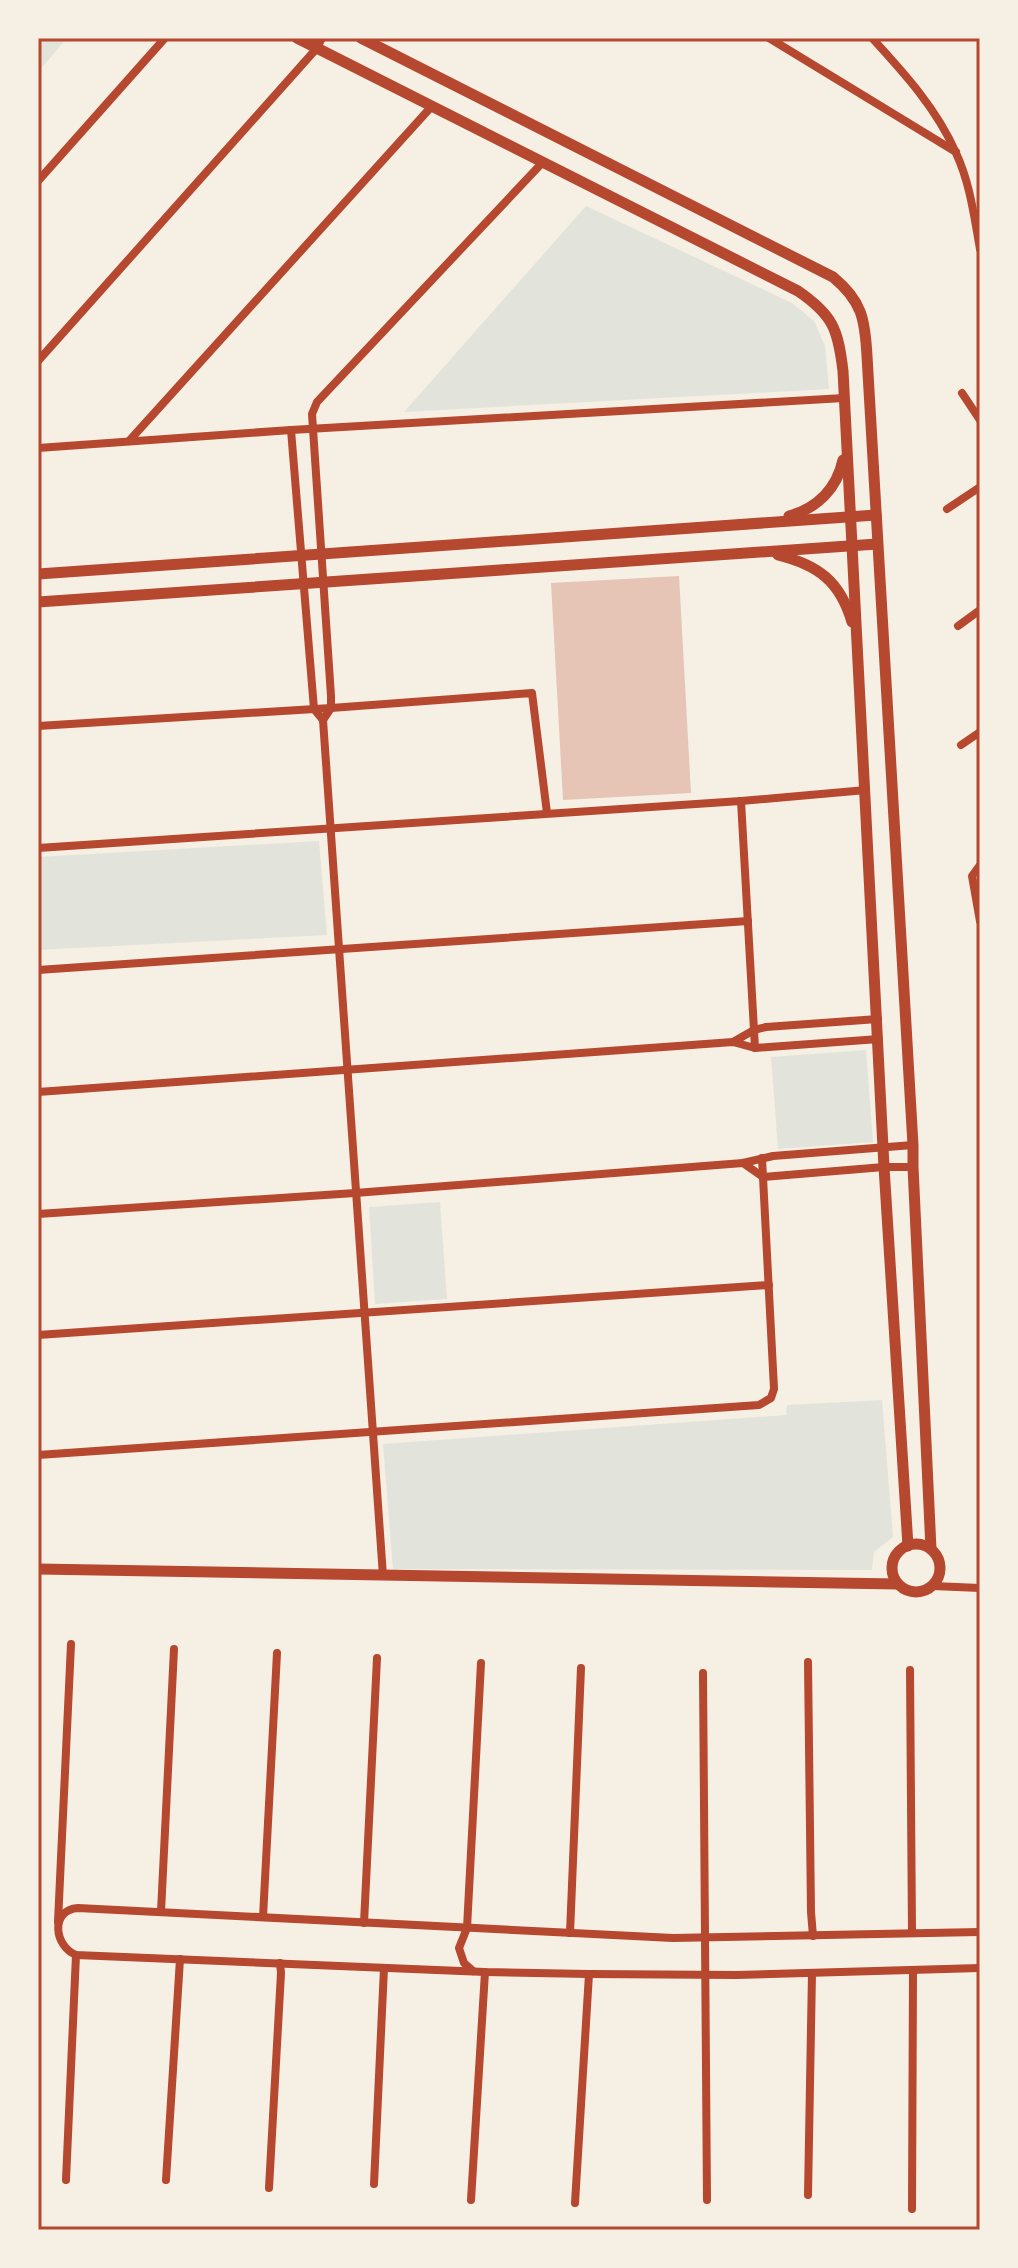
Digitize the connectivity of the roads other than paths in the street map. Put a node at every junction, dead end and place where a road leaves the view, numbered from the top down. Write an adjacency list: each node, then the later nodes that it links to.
1 (165, 38): 10 (street)
2 (297, 38): 6 (street)
3 (361, 38): 23 (street)
4 (769, 38): 8 (street)
5 (872, 38): 8 (street)
6 (320, 43): 7 (street); 12 (street)
7 (432, 106): 9 (street); 18 (street)
8 (956, 153): 11 (street)
9 (543, 162): 14 (street); 16 (street)
10 (38, 181)
11 (980, 249)
12 (38, 361)
13 (962, 393): 15 (street)
14 (844, 398): 16 (street); 19 (street)
15 (980, 420)
16 (312, 429): 17 (street); 29 (street)
17 (291, 430): 18 (street); 30 (street)
18 (129, 441): 20 (street)
19 (847, 444): 24 (street); 25 (street)
20 (38, 448)
21 (980, 487): 22 (street)
22 (947, 509)
23 (876, 515): 24 (street); 26 (street)
24 (851, 517): 25 (street); 27 (street)
25 (762, 523): 29 (street)
26 (877, 544): 27 (street); 62 (street)
27 (852, 546): 28 (street); 37 (street)
28 (765, 552): 32 (street); 37 (street)
29 (321, 554): 30 (street); 32 (street)
30 (303, 556): 31 (street); 33 (street)
31 (38, 574)
32 (323, 584): 33 (street); 38 (street)
33 (305, 585): 34 (street); 39 (street)
34 (38, 602)
35 (980, 610): 36 (street)
36 (958, 626)
37 (857, 638): 44 (street)
38 (331, 708): 39 (street); 40 (street); 46 (street)
39 (314, 709): 40 (street); 41 (street)
40 (323, 720): 47 (street)
41 (38, 726)
42 (980, 732): 43 (street)
43 (961, 745)
44 (866, 790): 45 (street); 55 (street)
45 (741, 801): 46 (street); 51 (street)
46 (547, 813): 47 (street)
47 (330, 828): 48 (street); 53 (street)
48 (38, 848)
49 (980, 865): 50 (street)
50 (977, 893): 52 (street)
51 (748, 921): 53 (street); 56 (street)
52 (980, 921)
53 (339, 949): 54 (street); 60 (street)
54 (38, 970)
55 (878, 1019): 56 (street); 57 (street)
56 (754, 1030): 58 (street); 59 (street)
57 (879, 1039): 59 (street); 63 (street)
58 (733, 1042): 59 (street); 60 (street)
59 (755, 1048)
60 (347, 1070): 61 (street); 69 (street)
61 (38, 1092)
62 (913, 1145): 63 (street); 67 (street)
63 (883, 1147): 64 (street); 66 (street)
64 (762, 1158): 65 (street); 68 (street)
65 (743, 1163): 68 (street); 69 (street)
66 (884, 1167): 67 (street); 68 (street); 76 (street)
67 (913, 1167): 77 (street)
68 (763, 1177): 71 (street)
69 (355, 1193): 70 (street); 72 (street)
70 (38, 1214)
71 (769, 1285): 72 (street); 74 (street)
72 (364, 1313): 73 (street); 74 (street)
73 (38, 1335)
74 (372, 1433): 75 (street); 79 (street)
75 (38, 1455)
76 (908, 1546): 77 (street); 80 (street)
77 (931, 1549): 81 (street)
78 (38, 1569): 79 (street)
79 (383, 1576): 80 (street)
80 (897, 1584): 81 (street)
81 (933, 1586): 82 (street)
82 (980, 1588)
83 (71, 1644): 96 (street)
84 (174, 1649): 92 (street)
85 (277, 1653): 93 (street)
86 (377, 1658): 94 (street)
87 (808, 1662): 100 (street)
88 (481, 1663): 95 (street)
89 (581, 1668): 98 (street)
90 (910, 1670): 99 (street)
91 (703, 1673): 101 (street)
92 (161, 1912): 93 (street); 96 (street)
93 (263, 1917): 94 (street)
94 (364, 1923): 95 (street)
95 (467, 1928): 98 (street); 108 (street)
96 (58, 1930): 102 (street)
97 (980, 1932): 99 (street)
98 (570, 1933): 101 (street)
99 (912, 1933): 100 (street)
100 (813, 1936): 101 (street)
101 (705, 1938): 112 (street)
102 (76, 1955): 103 (street); 113 (street)
103 (180, 1959): 104 (street); 114 (street)
104 (280, 1963): 105 (street); 116 (street)
105 (384, 1968): 108 (street); 115 (street)
106 (980, 1968): 107 (street)
107 (913, 1971): 110 (street); 121 (street)
108 (474, 1972): 109 (street)
109 (485, 1972): 111 (street); 118 (street)
110 (812, 1973): 112 (street); 117 (street)
111 (589, 1974): 112 (street); 120 (street)
112 (706, 1974): 119 (street)
113 (66, 2180)
114 (166, 2180)
115 (374, 2184)
116 (269, 2188)
117 (808, 2195)
118 (471, 2200)
119 (707, 2200)
120 (575, 2203)
121 (912, 2209)

